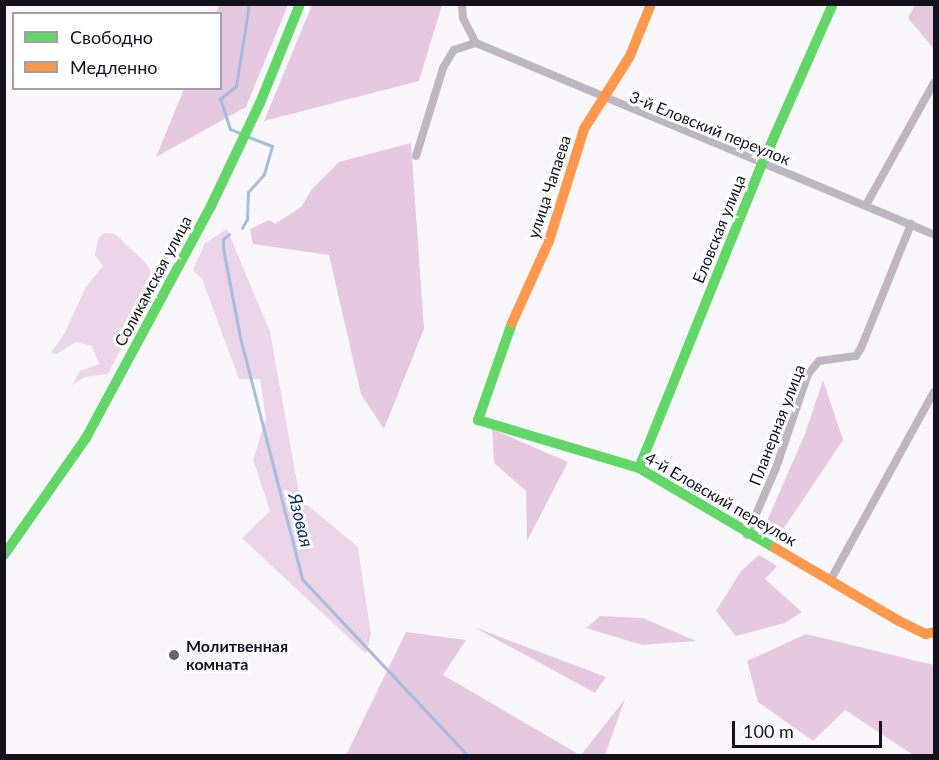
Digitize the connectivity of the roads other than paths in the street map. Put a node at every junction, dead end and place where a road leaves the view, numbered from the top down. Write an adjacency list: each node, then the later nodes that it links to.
1 (300, 4): 17 (street, Соликамская улица)
2 (462, 4): 5 (street)
3 (651, 4): 7 (street, улица Чапаева)
4 (833, 4): 9 (street, Еловская улица)
5 (476, 44): 7 (street, 3-й Еловский переулок); 8 (street)
6 (934, 82): 10 (street)
7 (604, 99): 9 (street, 3-й Еловский переулок); 14 (street, улица Чапаева)
8 (416, 156)
9 (762, 164): 10 (street, 3-й Еловский переулок); 15 (street, Еловская улица)
10 (866, 205): 11 (street, 3-й Еловский переулок)
11 (911, 224): 12 (street, 3-й Еловский переулок); 16 (street, Планерная улица)
12 (934, 236)
13 (934, 392): 18 (street)
14 (478, 420): 15 (street, 4-й Еловский переулок)
15 (639, 468): 16 (street, 4-й Еловский переулок)
16 (747, 535): 18 (street, 4-й Еловский переулок)
17 (4, 555)
18 (831, 579): 19 (street, 4-й Еловский переулок)
19 (934, 632)

